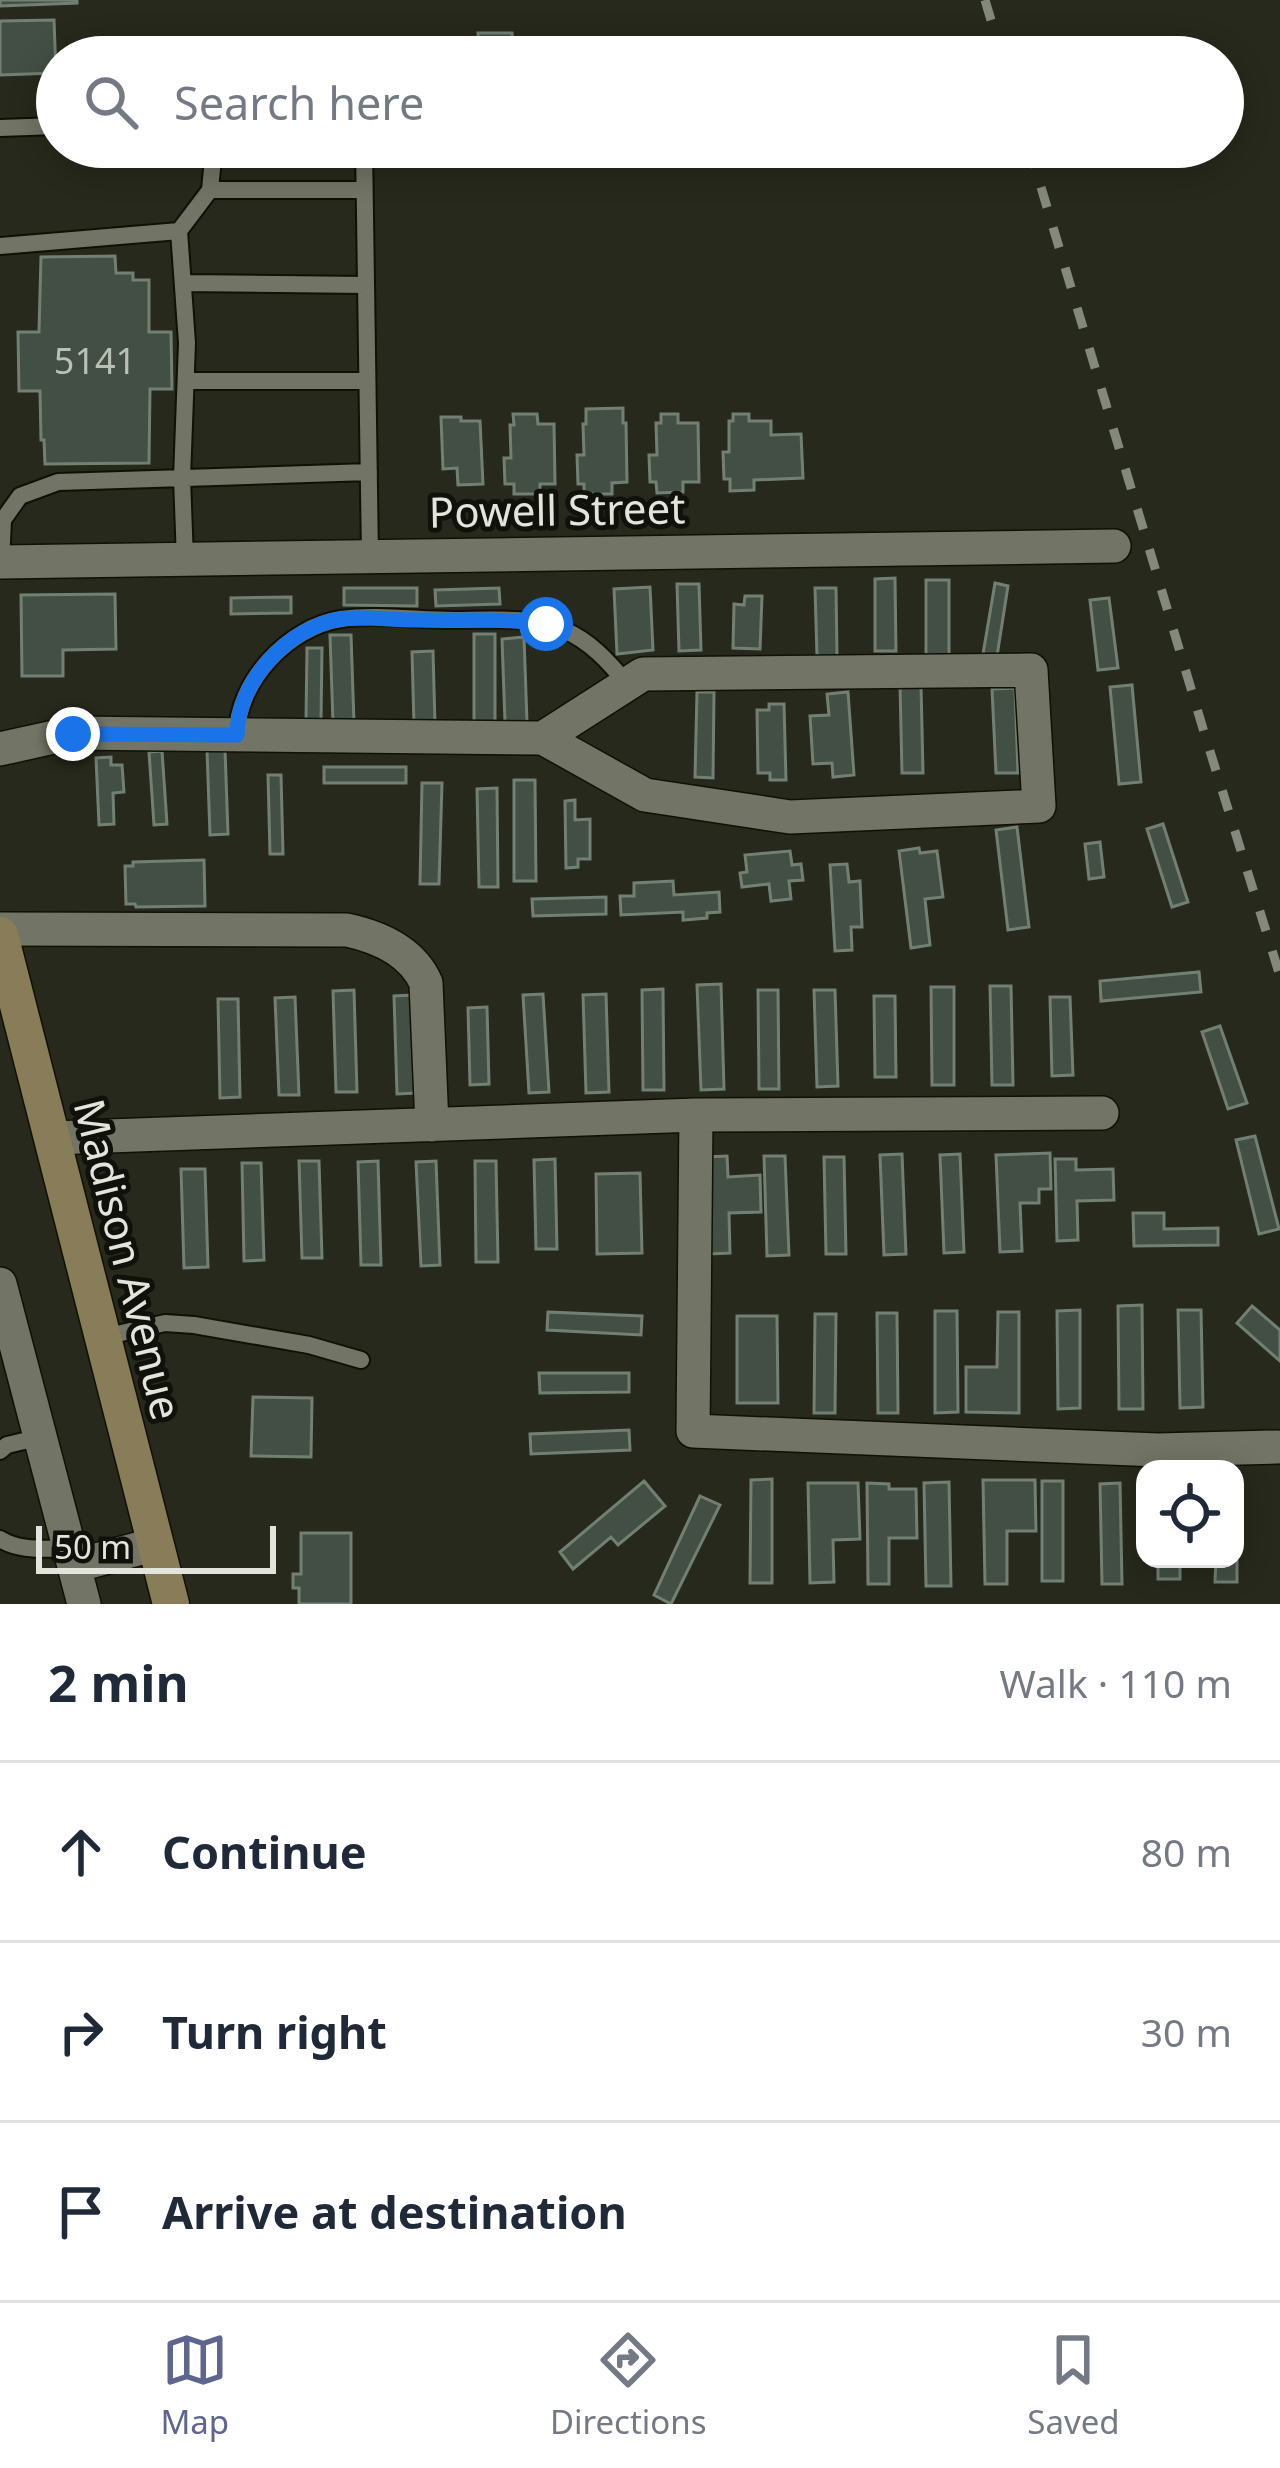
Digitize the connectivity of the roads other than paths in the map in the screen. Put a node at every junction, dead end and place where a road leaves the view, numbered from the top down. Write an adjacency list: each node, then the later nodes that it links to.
1 (36, 127): 2 (lane)
2 (0, 128)
3 (212, 168): 5 (lane)
4 (364, 168): 6 (lane)
5 (210, 190): 6 (lane); 7 (lane)
6 (364, 190): 10 (lane)
7 (179, 231): 8 (lane); 9 (lane)
8 (0, 246)
9 (183, 283): 10 (lane); 11 (lane)
10 (366, 285): 12 (lane)
11 (185, 381): 12 (lane); 14 (lane)
12 (367, 381): 13 (lane)
13 (369, 472): 14 (lane); 16 (lane)
14 (182, 478): 17 (lane); 18 (lane)
15 (1114, 546): 16 (street, Powell Street)
16 (370, 557): 17 (street, Powell Street)
17 (185, 560): 18 (street, Powell Street)
18 (1, 562)
19 (627, 684): 20 (lane); 21 (street); 21 (street)
20 (237, 735): 21 (street); 22 (street)
21 (543, 738)
22 (0, 749)
23 (0, 932): 26 (street); 27 (main road, Madison Avenue)
24 (1102, 1113): 25 (street)
25 (696, 1115): 26 (street); 32 (street)
26 (432, 1125): 27 (street)
27 (52, 1138): 29 (main road, Madison Avenue)
28 (1, 1290): 31 (street)
29 (103, 1337): 30 (lane); 35 (main road, Madison Avenue)
30 (361, 1360)
31 (40, 1437): 33 (lane); 36 (street)
32 (1277, 1447)
33 (0, 1450)
34 (0, 1538): 36 (lane)
35 (156, 1544): 36 (street); 38 (main road, Madison Avenue)
36 (72, 1557): 37 (street)
37 (84, 1604)
38 (171, 1604)

